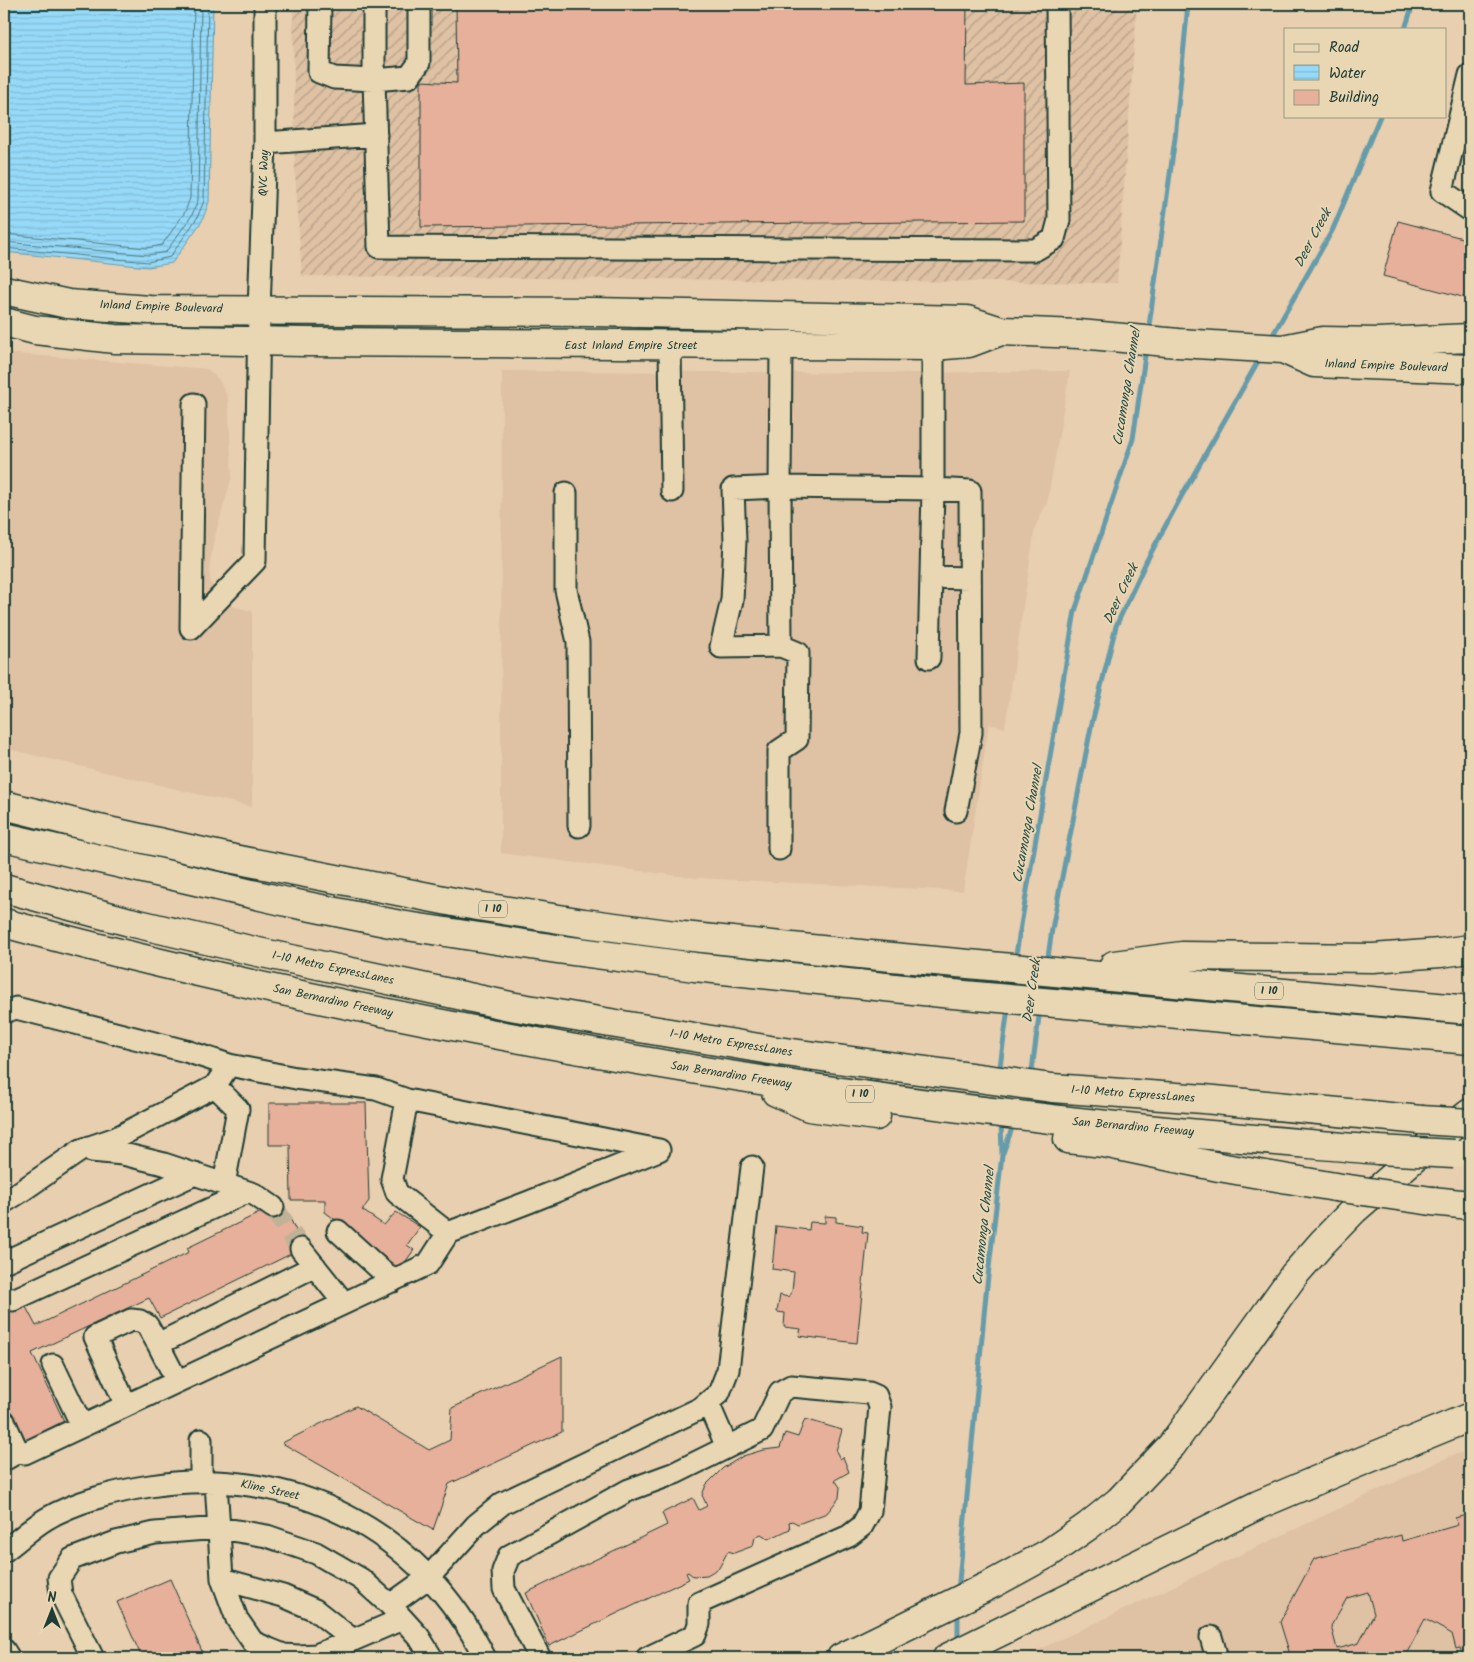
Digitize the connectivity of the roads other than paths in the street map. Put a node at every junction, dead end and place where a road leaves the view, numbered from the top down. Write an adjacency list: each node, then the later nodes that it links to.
1 (265, 4): 9 (street, QVC Way)
2 (320, 4): 7 (street)
3 (374, 4): 7 (street)
4 (419, 4): 7 (street)
5 (1057, 4): 8 (street)
6 (1470, 75): 10 (street)
7 (374, 80): 8 (street)
8 (376, 135): 9 (street)
9 (265, 143): 12 (street, QVC Way)
10 (1470, 210)
11 (4, 290): 12 (main road, Inland Empire Boulevard)
12 (259, 310): 14 (main road, East Inland Empire Street); 16 (street, QVC Way)
13 (4, 322): 16 (main road)
14 (1001, 331): 19 (main road, East Inland Empire Street); 20 (main road, East Inland Empire Street)
15 (1470, 338): 20 (main road, Inland Empire Boulevard)
16 (259, 342): 17 (main road, East Inland Empire Street); 22 (street, QVC Way)
17 (670, 345): 18 (main road, East Inland Empire Street); 25 (street)
18 (781, 345): 19 (main road, East Inland Empire Street); 23 (street)
19 (933, 346): 24 (street)
20 (1283, 349): 21 (main road, Inland Empire Boulevard)
21 (1470, 369)
22 (194, 404)
23 (780, 487): 24 (street); 29 (street); 29 (street)
24 (933, 489): 27 (street); 28 (street)
25 (672, 491)
26 (566, 493): 33 (street)
27 (931, 577): 28 (street); 30 (street)
28 (970, 578): 32 (street)
29 (781, 646): 35 (street)
30 (929, 658)
31 (4, 805): 39 (main road, I 10)
32 (956, 811)
33 (579, 826)
34 (4, 837): 42 (main road)
35 (779, 849)
36 (4, 888): 47 (main road, I-10 Metro ExpressLanes, bridge)
37 (4, 923): 48 (main road, San Bernardino Freeway / I 10)
38 (1470, 949): 39 (main road)
39 (1068, 972): 40 (main road, I 10)
40 (1470, 1010)
41 (4, 1012): 43 (street)
42 (1470, 1040)
43 (229, 1065): 44 (street); 45 (street)
44 (215, 1086): 49 (street); 53 (street)
45 (407, 1100): 59 (street); 59 (street)
46 (1470, 1113): 92 (main road)
47 (1470, 1123)
48 (1044, 1128): 50 (main road, San Bernardino Freeway / I 10, bridge); 56 (main road, bridge)
49 (80, 1150): 52 (street); 55 (street)
50 (1462, 1154)
51 (752, 1167): 69 (street)
52 (195, 1174): 53 (street); 61 (street)
53 (224, 1184): 54 (street)
54 (247, 1192): 57 (street); 64 (street)
55 (4, 1202)
56 (1470, 1205)
57 (273, 1207)
58 (338, 1230): 63 (street)
59 (448, 1233): 63 (street)
60 (301, 1249): 62 (street)
61 (4, 1262)
62 (315, 1266): 65 (street); 66 (street)
63 (393, 1281): 65 (street)
64 (4, 1297)
65 (344, 1303): 68 (street)
66 (158, 1344): 68 (street); 70 (street)
67 (53, 1365): 73 (street)
68 (177, 1382): 70 (street)
69 (708, 1402): 75 (street); 80 (street)
70 (126, 1406): 73 (street)
71 (1470, 1417): 93 (main road)
72 (4, 1421): 76 (street)
73 (82, 1426): 76 (street)
74 (201, 1440): 77 (street)
75 (727, 1447): 90 (street); 91 (street)
76 (11, 1456)
77 (208, 1481): 78 (street); 79 (street, Kline Street); 80 (street, Kline Street)
78 (219, 1528): 81 (street); 82 (street); 87 (street)
79 (4, 1551)
80 (429, 1577): 82 (street); 89 (street, Kline Street)
81 (222, 1579): 84 (street); 84 (street)
82 (396, 1612): 84 (street); 88 (street)
83 (1211, 1637): 94 (street)
84 (353, 1640)
85 (4, 1650): 86 (street)
86 (9, 1658)
87 (93, 1658)
88 (432, 1658)
89 (486, 1658)
90 (540, 1658)
91 (647, 1658)
92 (840, 1658)
93 (947, 1658)
94 (1217, 1658)

